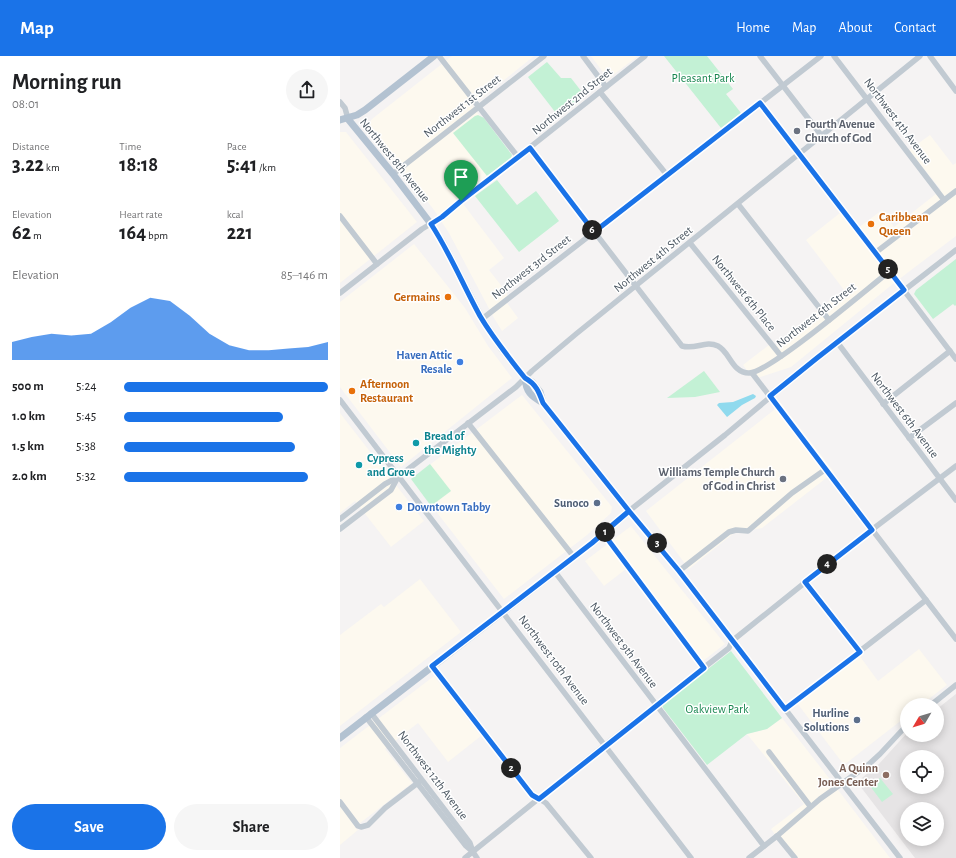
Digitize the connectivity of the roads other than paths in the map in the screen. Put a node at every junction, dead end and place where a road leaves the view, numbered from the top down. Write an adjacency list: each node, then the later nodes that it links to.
1 (434, 56): 20 (main road)
2 (439, 56): 18 (street)
3 (544, 56): 18 (street, Northwest 1st Street)
4 (583, 56): 12 (street)
5 (645, 56): 12 (street, Northwest 2nd Street)
6 (760, 56): 11 (street)
7 (821, 56): 11 (street, Northwest 3rd Street)
8 (834, 56): 15 (street, Northwest 4th Avenue)
9 (920, 56): 15 (street, Northwest 4th Street)
10 (930, 56): 13 (street)
11 (783, 86): 17 (street, Northwest 3rd Street); 22 (street)
12 (606, 87): 14 (street, Northwest 2nd Street)
13 (956, 91)
14 (600, 92): 23 (street, Northwest 2nd Street); 27 (street)
15 (867, 98): 22 (street, Northwest 4th Street); 29 (street, Northwest 4th Avenue)
16 (340, 102): 20 (street)
17 (760, 103): 24 (street); 27 (street, Northwest 3rd Street)
18 (479, 107): 25 (street); 26 (street, Northwest 1st Street)
19 (340, 113): 20 (street)
20 (348, 119): 21 (main road); 26 (main road, Northwest 8th Avenue)
21 (340, 120)
22 (821, 135): 24 (street, Northwest 4th Street)
23 (530, 148): 25 (street, Northwest 2nd Street); 33 (street)
24 (799, 153): 30 (street, Northwest 4th Street); 36 (street)
25 (518, 157): 32 (street, Northwest 2nd Street)
26 (393, 174): 32 (main road, Northwest 8th Avenue)
27 (667, 175): 33 (street, Northwest 3rd Street)
28 (956, 191): 29 (street)
29 (944, 200): 36 (street)
30 (738, 204): 34 (street, Northwest 4th Street); 43 (street)
31 (340, 216): 37 (street)
32 (431, 224): 37 (street, Northwest 2nd Street); 42 (main road, Northwest 8th Avenue)
33 (594, 232): 39 (street); 42 (street, Northwest 3rd Street)
34 (690, 243): 39 (street, Northwest 4th Street); 46 (street, Northwest 6th Place)
35 (956, 250): 40 (street)
36 (876, 253): 38 (street)
37 (377, 264): 41 (street, Northwest 2nd Street)
38 (890, 271): 40 (street); 43 (street, Northwest 6th Street)
39 (636, 287): 48 (street); 49 (street, Northwest 4th Street)
40 (904, 290): 44 (street); 45 (street)
41 (340, 294)
42 (482, 319): 49 (main road, Northwest 8th Avenue)
43 (829, 320): 46 (street, Northwest 6th Street)
44 (837, 342): 50 (street); 53 (street, Northwest 6th Avenue)
45 (950, 351): 47 (street); 53 (street)
46 (780, 356): 48 (street, Northwest 6th Street)
47 (956, 359)
48 (752, 373): 50 (street)
49 (525, 378): 54 (street, Northwest 4th Street); 63 (main road, Northwest 8th Avenue)
50 (770, 396): 57 (street); 63 (street)
51 (340, 400): 58 (street, Northwest 10th Avenue)
52 (956, 403): 55 (street)
53 (883, 404): 55 (street, Northwest 6th Avenue)
54 (468, 423): 58 (street, Northwest 4th Street); 68 (street)
55 (909, 438): 59 (street, Northwest 6th Avenue)
56 (956, 466): 59 (street)
57 (826, 469): 66 (street); 69 (street)
58 (398, 477): 61 (street, Northwest 4th Street); 62 (street, Northwest 4th Street); 73 (street, Northwest 10th Avenue)
59 (940, 479): 60 (street, Northwest 6th Avenue); 66 (street)
60 (956, 500)
61 (361, 503): 62 (street); 64 (street, Northwest 4th Street)
62 (367, 508): 65 (street, Northwest 4th Street)
63 (629, 511): 67 (main road); 69 (street, Northwest 8th Avenue)
64 (340, 519)
65 (340, 529)
66 (872, 530): 71 (street); 72 (street)
67 (603, 533): 68 (main road); 78 (street)
68 (574, 557): 70 (main road)
69 (679, 571): 75 (street, Northwest 8th Avenue)
70 (555, 572): 73 (main road); 81 (street, Northwest 9th Avenue)
71 (805, 582): 75 (street); 76 (street)
72 (926, 600): 74 (street); 76 (street)
73 (504, 612): 77 (main road); 86 (street, Northwest 10th Avenue)
74 (956, 639)
75 (732, 641): 78 (street); 82 (street, Northwest 8th Avenue)
76 (860, 652): 82 (street)
77 (432, 666): 83 (main road); 91 (street)
78 (704, 668): 81 (street)
79 (956, 685): 80 (street)
80 (940, 698)
81 (656, 706): 86 (street); 95 (street, Northwest 9th Avenue)
82 (785, 709): 90 (street, Northwest 8th Avenue)
83 (369, 715): 85 (main road); 88 (street, Northwest 12th Avenue); 89 (street, Northwest 12th Avenue)
84 (900, 733): 90 (street)
85 (340, 738)
86 (605, 745): 91 (street); 100 (street, Northwest 10th Avenue)
87 (769, 752): 93 (street)
88 (422, 779): 89 (street); 96 (street, Northwest 12th Avenue)
89 (417, 784): 92 (street); 96 (street, Northwest 12th Avenue)
90 (842, 784): 93 (street); 103 (street, Northwest 8th Avenue)
91 (539, 799): 96 (street); 99 (street)
92 (340, 802)
93 (810, 806): 94 (street)
94 (777, 836): 95 (street); 102 (street)
95 (764, 846): 101 (street)
96 (473, 852): 97 (street); 98 (street, Northwest 12th Avenue)
97 (465, 858)
98 (477, 858)
99 (591, 858)
100 (691, 858)
101 (748, 858)
102 (795, 858)
103 (900, 858)

